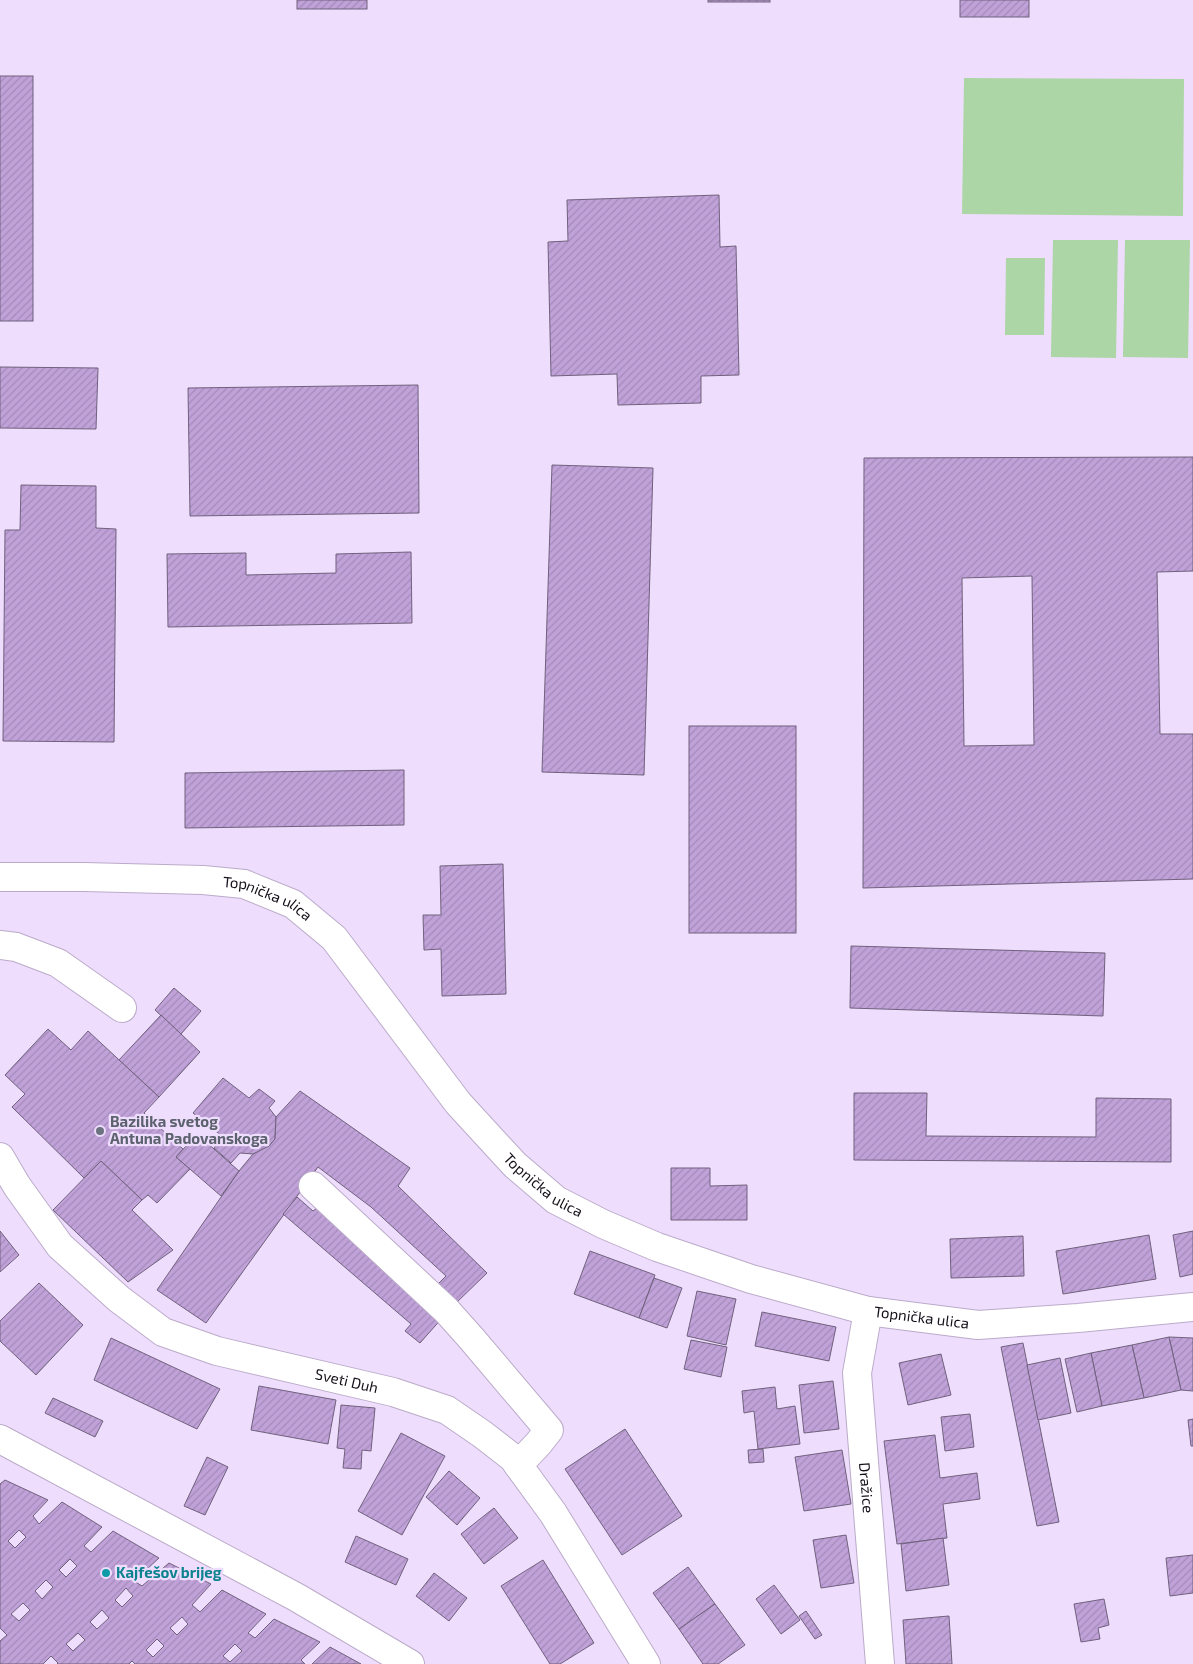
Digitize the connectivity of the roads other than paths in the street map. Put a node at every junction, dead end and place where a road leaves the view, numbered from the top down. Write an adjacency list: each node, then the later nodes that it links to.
1 (0, 877): 7 (street, Topnička ulica)
2 (0, 945): 3 (street)
3 (122, 1008)
4 (0, 1158): 9 (street, Sveti Duh)
5 (314, 1186): 9 (street)
6 (1193, 1307): 7 (street, Topnička ulica)
7 (868, 1311): 12 (street, Dražice)
8 (0, 1439): 10 (street)
9 (518, 1465): 11 (street, Sveti Duh)
10 (410, 1664)
11 (646, 1664)
12 (880, 1664)

